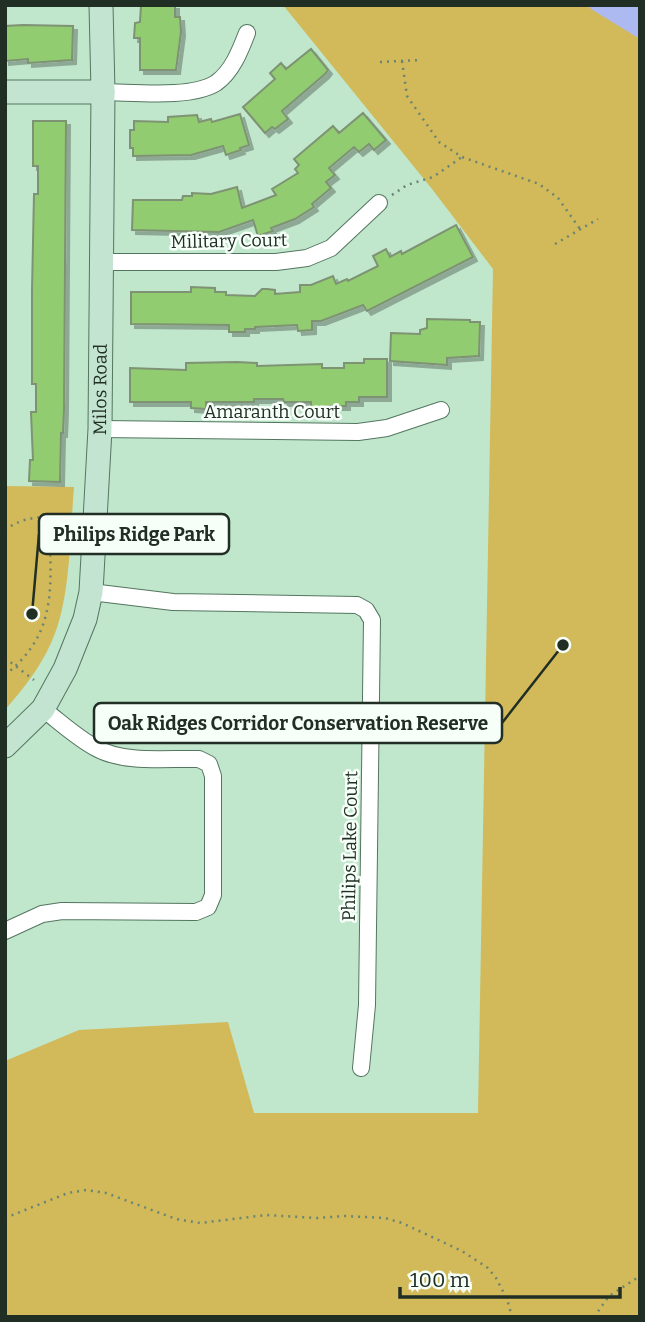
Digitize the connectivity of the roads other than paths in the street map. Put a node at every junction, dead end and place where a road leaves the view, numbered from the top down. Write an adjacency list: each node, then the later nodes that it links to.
1 (101, 5): 4 (street, Milos Road)
2 (247, 33): 4 (street)
3 (5, 92): 4 (street)
4 (103, 92): 6 (street, Milos Road)
5 (380, 203): 6 (street, Military Court)
6 (102, 262): 8 (street, Milos Road)
7 (441, 410): 8 (street, Amaranth Court)
8 (100, 429): 9 (street, Milos Road)
9 (91, 592): 10 (street, Milos Road); 13 (street, Philips Lake Court)
10 (43, 709): 11 (street, Milos Road); 12 (street)
11 (5, 746)
12 (5, 931)
13 (361, 1068)

